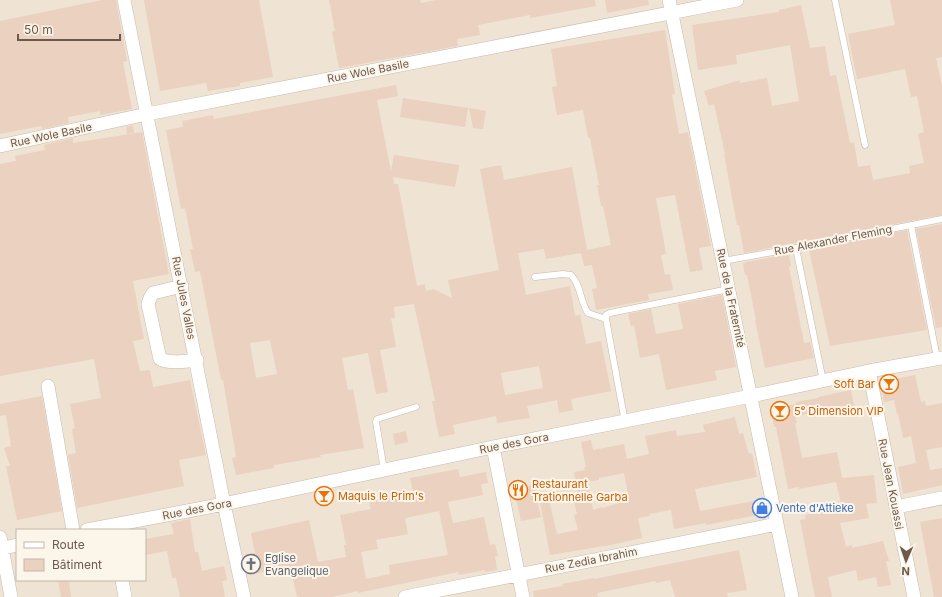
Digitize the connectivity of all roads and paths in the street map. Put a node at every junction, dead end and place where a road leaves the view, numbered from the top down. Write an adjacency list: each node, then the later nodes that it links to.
1 (124, 0): 5 (street, Rue Jules Valles)
2 (737, 0): 4 (street, Rue Wole Basile)
3 (835, 0): 6 (lane)
4 (671, 6): 5 (street, Rue Wole Basile); 11 (street, Rue de la Fraternité)
5 (147, 114): 7 (street, Rue Wole Basile); 13 (street, Rue Jules Valles)
6 (865, 145)
7 (0, 146)
8 (942, 219): 9 (lane, Rue Alexander Fleming)
9 (911, 225): 10 (lane, Rue Alexander Fleming); 16 (lane)
10 (796, 248): 11 (lane, Rue Alexander Fleming); 19 (lane)
11 (723, 261): 14 (street, Rue de la Fraternité)
12 (535, 277): 15 (lane)
13 (182, 286): 17 (street, Rue Jules Valles); 17 (street)
14 (729, 289): 15 (lane); 21 (street, Rue de la Fraternité)
15 (606, 319): 23 (lane)
16 (940, 358): 18 (street, Rue des Gora)
17 (197, 360): 27 (street, Rue Jules Valles)
18 (869, 371): 19 (street, Rue des Gora); 28 (street, Rue Jean Kouassi)
19 (823, 381): 21 (street, Rue des Gora)
20 (48, 386): 31 (street)
21 (751, 396): 23 (street, Rue des Gora); 29 (street, Rue de la Fraternité)
22 (416, 407): 25 (lane)
23 (625, 422): 24 (street, Rue des Gora)
24 (493, 447): 25 (street, Rue des Gora); 35 (street)
25 (384, 470): 27 (street, Rue des Gora)
26 (942, 498): 28 (street)
27 (224, 504): 30 (street, Rue des Gora); 39 (street, Rue Jules Valles)
28 (896, 507): 43 (street, Rue Jean Kouassi)
29 (777, 524): 35 (street, Rue Zedia Ibrahim); 42 (street, Rue de la Fraternité)
30 (111, 527): 32 (street, Rue des Gora)
31 (73, 529)
32 (95, 529)
33 (1, 545): 34 (street); 37 (street)
34 (16, 545)
35 (518, 575): 40 (street, Rue Zedia Ibrahim); 41 (street)
36 (122, 581): 38 (street)
37 (11, 597)
38 (126, 597)
39 (244, 597)
40 (405, 597)
41 (523, 597)
42 (792, 597)
43 (914, 597)

